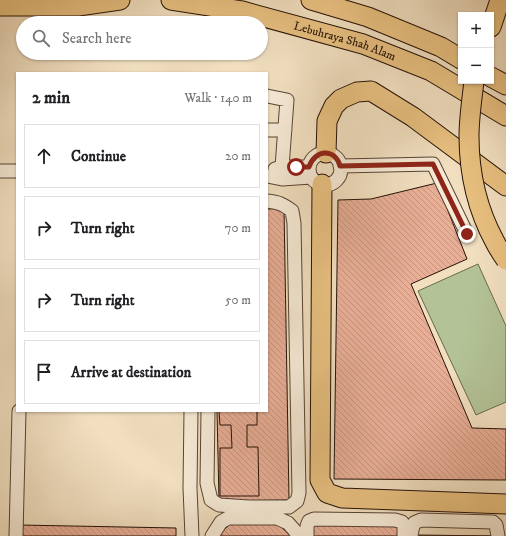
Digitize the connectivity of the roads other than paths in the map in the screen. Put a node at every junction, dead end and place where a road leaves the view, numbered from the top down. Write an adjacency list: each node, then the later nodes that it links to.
1 (120, 0): 5 (highway)
2 (171, 0): 6 (highway, Lebuhraya Shah Alam)
3 (311, 0): 9 (highway)
4 (500, 0): 8 (highway)
5 (0, 6)
6 (263, 16)
7 (268, 17): 14 (highway, Lebuhraya Shah Alam)
8 (494, 18)
9 (458, 57)
10 (494, 79): 12 (highway)
11 (474, 84): 28 (highway, bridge)
12 (506, 85)
13 (268, 96): 16 (street)
14 (505, 116)
15 (268, 130): 16 (street)
16 (285, 130): 19 (street)
17 (326, 153): 18 (street); 24 (street); 25 (highway)
18 (340, 166): 24 (street); 27 (street)
19 (282, 168): 20 (street); 24 (street)
20 (268, 170)
21 (0, 171): 22 (street)
22 (16, 171)
23 (268, 176): 24 (street)
24 (314, 176): 32 (highway)
25 (506, 186)
26 (268, 201): 31 (street)
27 (467, 234)
28 (506, 260)
29 (19, 412): 33 (street)
30 (191, 412): 34 (street)
31 (208, 412)
32 (506, 504)
33 (16, 536)
34 (192, 536)
35 (212, 536): 36 (street)
36 (298, 536)
37 (307, 536): 38 (street)
38 (404, 536)
39 (411, 536): 40 (street)
40 (498, 536)

